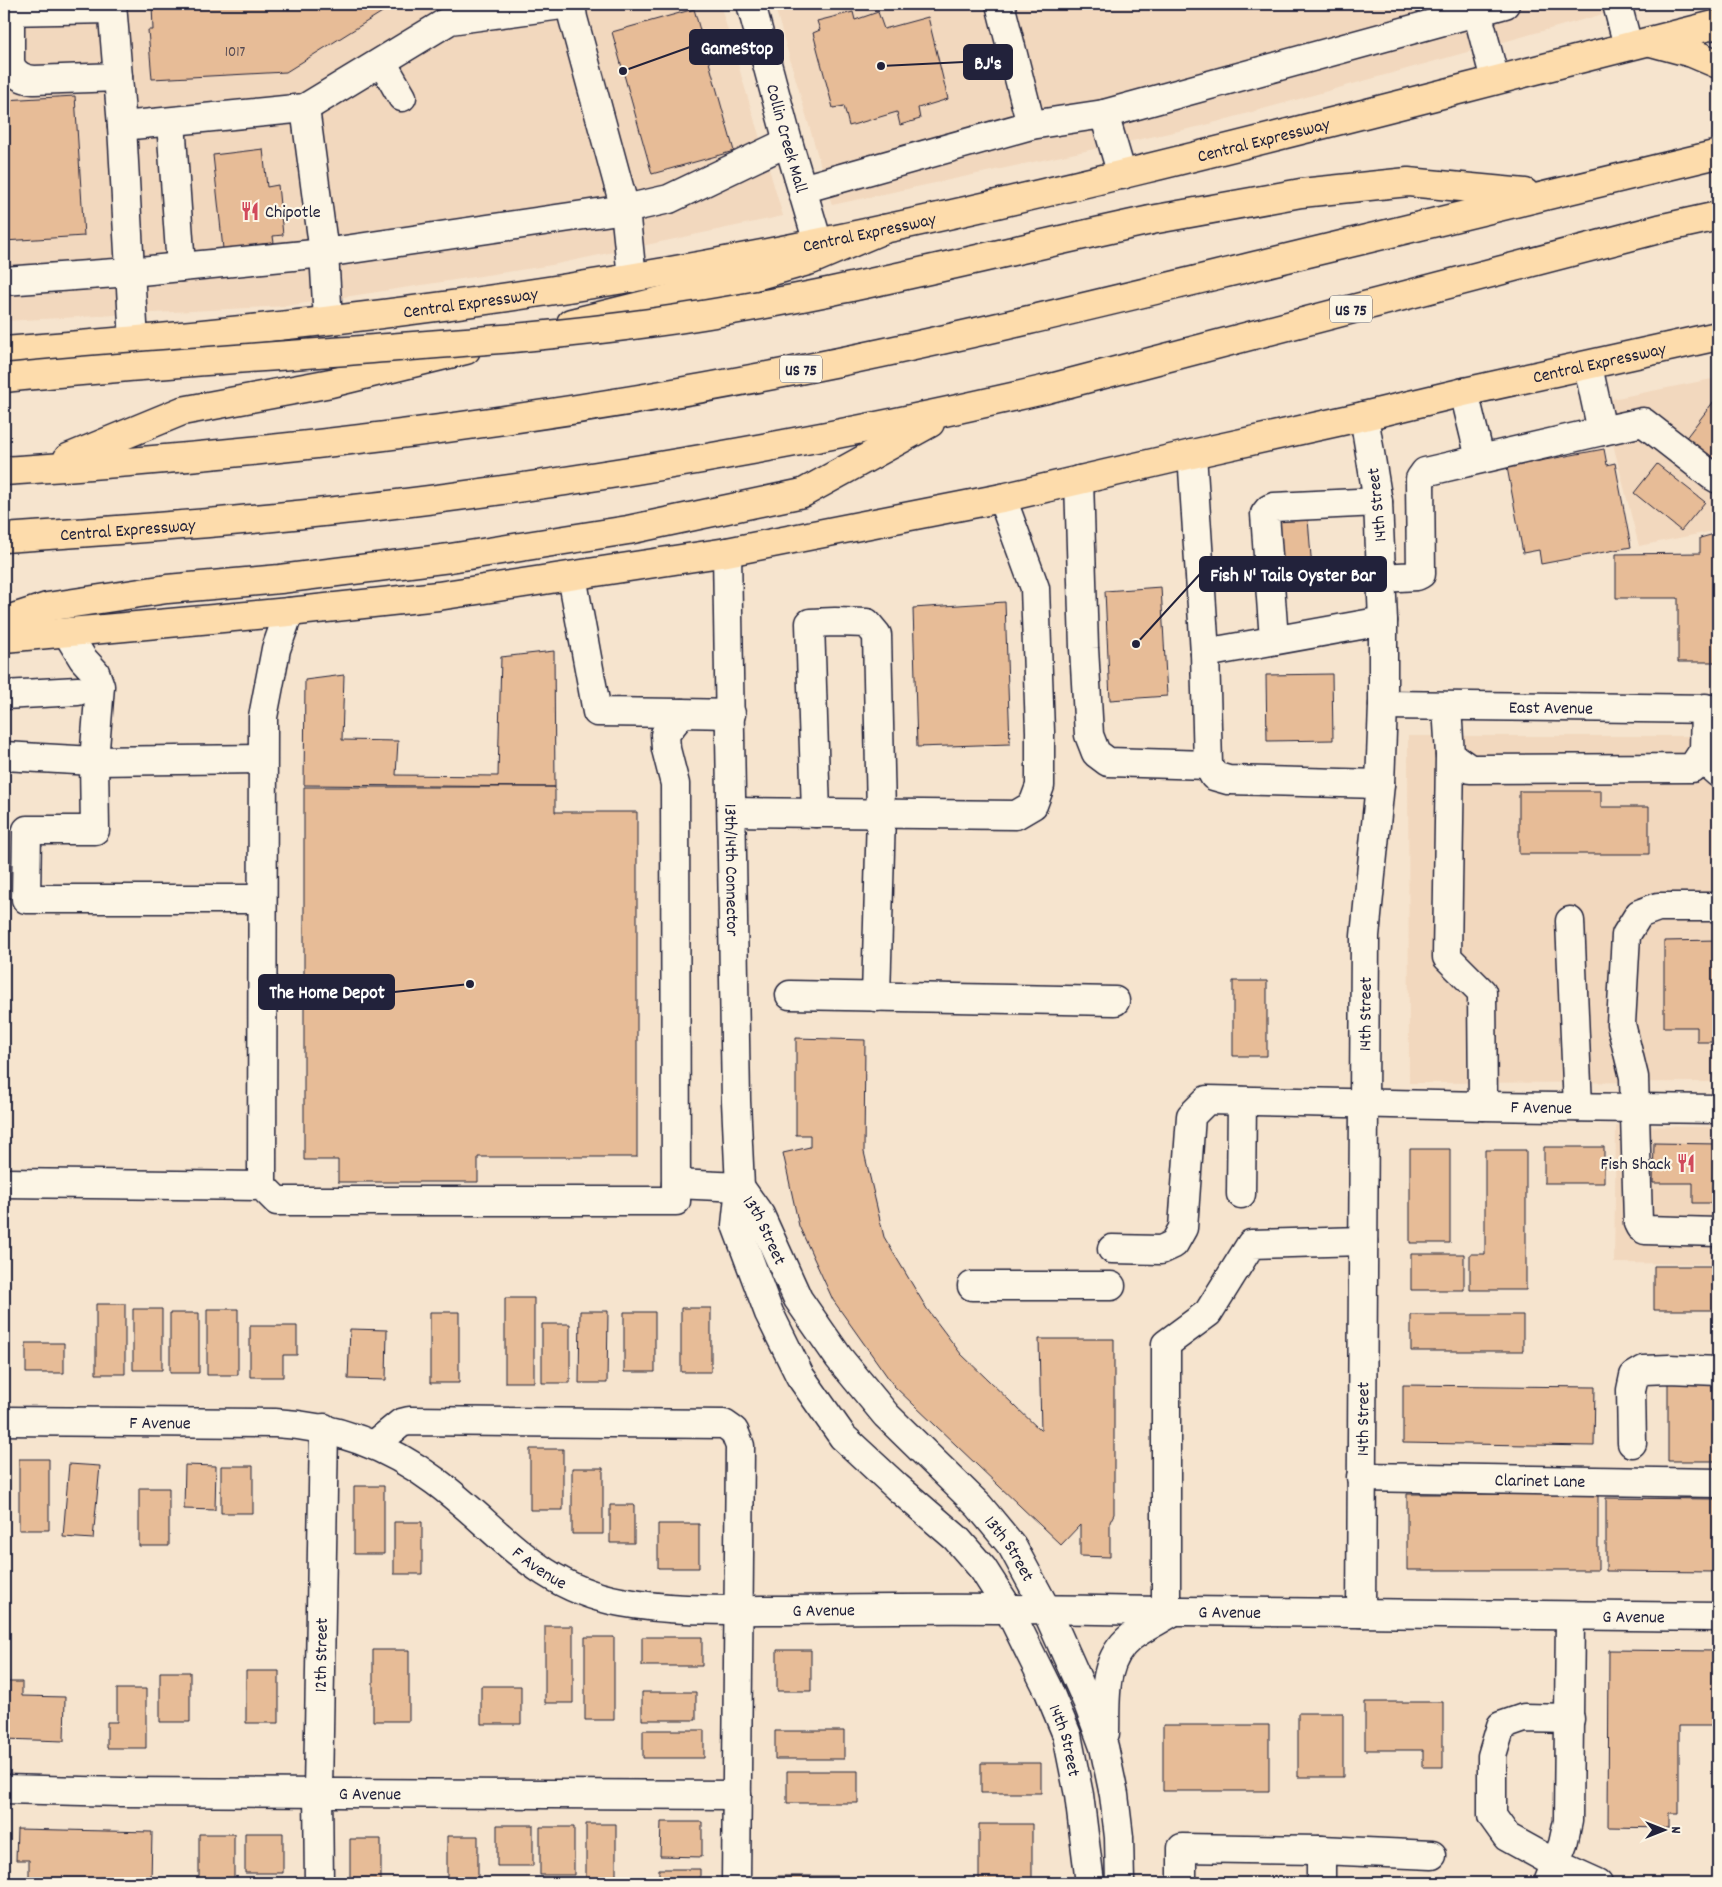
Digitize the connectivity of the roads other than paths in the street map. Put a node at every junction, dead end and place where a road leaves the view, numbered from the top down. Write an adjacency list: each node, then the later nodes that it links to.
1 (570, 4): 11 (street); 26 (street)
2 (751, 4): 21 (street, Collin Creek Mall)
3 (1000, 4): 19 (street)
4 (1505, 4): 7 (street)
5 (1617, 4): 10 (street)
6 (112, 6): 8 (street); 13 (street)
7 (1476, 8): 14 (street); 17 (street)
8 (7, 11): 13 (street)
9 (1718, 24): 10 (main road, Central Expressway)
10 (1639, 43): 12 (main road); 14 (main road, Central Expressway)
11 (382, 62): 15 (street); 16 (street)
12 (1718, 64)
13 (118, 77): 20 (street)
14 (1495, 80): 23 (main road, Central Expressway)
15 (402, 97)
16 (305, 108): 18 (street); 30 (street)
17 (1104, 114): 19 (street); 23 (street)
18 (171, 122): 20 (street); 31 (street)
19 (1031, 125): 24 (street)
20 (122, 126): 32 (street)
21 (788, 142): 24 (street, Collin Creek Mall); 26 (street)
22 (1706, 157): 25 (main road, US 75)
23 (1122, 176): 28 (main road, Central Expressway)
24 (802, 189): 29 (street, Collin Creek Mall)
25 (1546, 195): 40 (main road, bridge); 47 (main road, US 75)
26 (625, 209): 30 (street); 33 (street)
27 (1718, 216): 42 (main road, Central Expressway / US 75)
28 (884, 229): 29 (main road, Central Expressway); 47 (main road)
29 (818, 243): 33 (main road, Central Expressway)
30 (324, 253): 31 (street); 35 (street)
31 (181, 267): 32 (street)
32 (130, 272): 34 (street); 37 (street)
33 (632, 278): 35 (main road, Central Expressway)
34 (4, 281)
35 (328, 320): 37 (main road, Central Expressway)
36 (1716, 333): 39 (main road, Central Expressway)
37 (134, 342): 38 (main road, Central Expressway)
38 (4, 351)
39 (1588, 366): 41 (main road, Central Expressway); 44 (street)
40 (4, 378)
41 (1464, 392): 43 (main road, Central Expressway); 46 (street)
42 (953, 411): 53 (main road, Central Expressway / US 75); 58 (main road)
43 (1364, 416): 45 (main road, Central Expressway); 52 (street, 14th Street)
44 (1602, 431): 46 (street); 49 (street)
45 (1192, 454): 50 (main road, Central Expressway); 63 (street)
46 (1480, 458): 56 (street)
47 (43, 468): 48 (main road, US 75)
48 (4, 471)
49 (1718, 479)
50 (1079, 480): 51 (main road, Central Expressway); 75 (street)
51 (1002, 498): 54 (main road, Central Expressway); 80 (street)
52 (1378, 502): 56 (street, 14th Street); 62 (street)
53 (4, 538)
54 (727, 552): 55 (main road, Central Expressway); 70 (street, 13th/14th Connector)
55 (572, 576): 57 (main road, Central Expressway); 69 (street)
56 (1382, 578): 59 (street, 14th Street)
57 (289, 612): 60 (main road, Central Expressway); 73 (street)
58 (4, 621)
59 (1383, 621): 62 (street); 66 (street, 14th Street)
60 (68, 632): 61 (main road, Central Expressway); 74 (street)
61 (4, 638)
62 (1274, 640): 63 (street)
63 (1205, 653): 75 (street)
64 (78, 691): 65 (street)
65 (4, 695)
66 (1383, 705): 67 (street, East Avenue); 77 (street, 14th Street)
67 (1448, 707): 68 (street, East Avenue); 71 (street)
68 (1712, 709): 76 (street)
69 (682, 714): 70 (street); 94 (street)
70 (731, 714): 78 (street, 13th/14th Connector)
71 (1450, 755): 76 (street); 89 (street)
72 (4, 756): 74 (street)
73 (262, 759): 74 (street); 81 (street)
74 (94, 761): 81 (street)
75 (1208, 765): 77 (street)
76 (1709, 765)
77 (1380, 784): 88 (street, 14th Street)
78 (732, 812): 79 (street); 96 (street, 13th/14th Connector)
79 (816, 813): 80 (street); 80 (street)
80 (880, 813): 85 (street)
81 (262, 899): 95 (street)
82 (1718, 907): 91 (street)
83 (1570, 921): 90 (street)
84 (790, 995): 85 (street)
85 (876, 997): 86 (street)
86 (1115, 1001)
87 (1242, 1102): 88 (street, F Avenue); 97 (street); 100 (street, F Avenue)
88 (1365, 1103): 89 (street, F Avenue); 99 (street, 14th Street)
89 (1483, 1106): 90 (street, F Avenue)
90 (1578, 1107): 91 (street, F Avenue)
91 (1634, 1108): 92 (street, F Avenue); 98 (street)
92 (1718, 1108)
93 (4, 1183): 95 (street)
94 (676, 1184): 95 (street); 96 (street)
95 (262, 1186)
96 (740, 1187): 110 (street, 13th Street); 111 (street, 13th Street)
97 (1241, 1194)
98 (1718, 1232)
99 (1364, 1241): 108 (street, 14th Street); 113 (street)
100 (1112, 1249)
101 (972, 1286): 102 (street)
102 (1111, 1286)
103 (1718, 1371): 106 (street)
104 (4, 1421): 105 (street, F Avenue)
105 (324, 1428): 107 (street, F Avenue); 120 (street, 12th Street)
106 (1632, 1443)
107 (374, 1445): 112 (street, F Avenue); 112 (street)
108 (1361, 1477): 109 (street, Clarinet Lane); 114 (street, 14th Street)
109 (1718, 1483)
110 (1008, 1608): 111 (street, G Avenue); 112 (street, G Avenue); 127 (street, 14th Street)
111 (1046, 1609): 113 (street, G Avenue); 118 (street, 14th Street)
112 (740, 1610): 121 (street)
113 (1171, 1611): 114 (street, G Avenue); 118 (street)
114 (1361, 1613): 115 (street, G Avenue)
115 (1570, 1616): 116 (street, G Avenue); 117 (street)
116 (1718, 1617)
117 (1570, 1719): 124 (street); 124 (street)
118 (1104, 1747): 128 (street, 14th Street)
119 (4, 1788): 120 (street, G Avenue)
120 (318, 1792): 121 (street, G Avenue); 125 (street, 12th Street)
121 (737, 1794): 126 (street)
122 (1321, 1850): 123 (street); 129 (street); 130 (street)
123 (1432, 1854)
124 (1552, 1874): 131 (street)
125 (319, 1883)
126 (736, 1883)
127 (1090, 1883)
128 (1120, 1883)
129 (1182, 1883)
130 (1321, 1883)
131 (1598, 1883)

